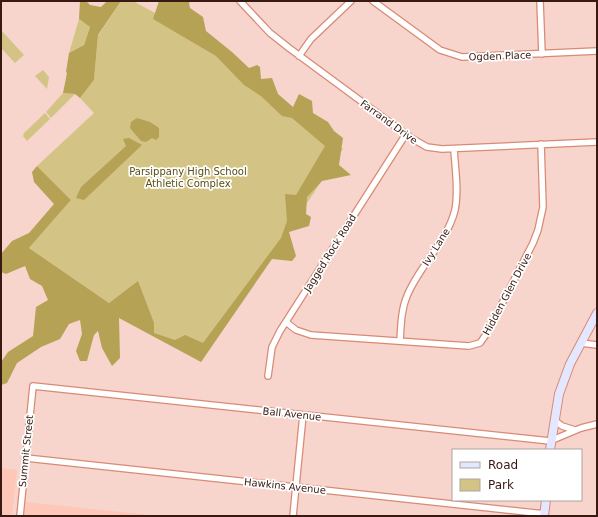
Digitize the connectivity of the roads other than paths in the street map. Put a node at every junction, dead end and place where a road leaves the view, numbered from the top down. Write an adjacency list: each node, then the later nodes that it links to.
1 (240, 1): 7 (street, Farrand Drive)
2 (351, 1): 7 (street)
3 (373, 1): 6 (street, Ogden Place)
4 (540, 1): 6 (street)
5 (597, 51): 6 (street, Ogden Place)
6 (542, 54)
7 (299, 56): 8 (street, Farrand Drive)
8 (406, 134): 11 (street, Farrand Drive); 13 (street, Jagged Rock Road)
9 (597, 142): 10 (street, Farrand Drive)
10 (541, 144): 11 (street, Farrand Drive); 14 (street, Hidden Glen Drive)
11 (454, 149): 14 (street, Ivy Lane)
12 (597, 313): 15 (street)
13 (286, 322): 14 (street, Hidden Glen Drive); 17 (street, Jagged Rock Road)
14 (400, 341)
15 (581, 343): 16 (street); 20 (street)
16 (597, 345)
17 (268, 376)
18 (33, 386): 19 (street, Ball Avenue); 24 (street, Summit Street)
19 (303, 415): 23 (street, Ball Avenue); 25 (street)
20 (553, 420): 22 (street); 23 (street)
21 (597, 424): 22 (street)
22 (574, 430): 23 (street)
23 (550, 446)
24 (26, 458): 25 (street, Hawkins Avenue); 28 (street, Summit Street)
25 (296, 487): 27 (street, Hawkins Avenue); 29 (street)
26 (546, 501): 27 (street)
27 (544, 515)
28 (20, 516)
29 (293, 516)

